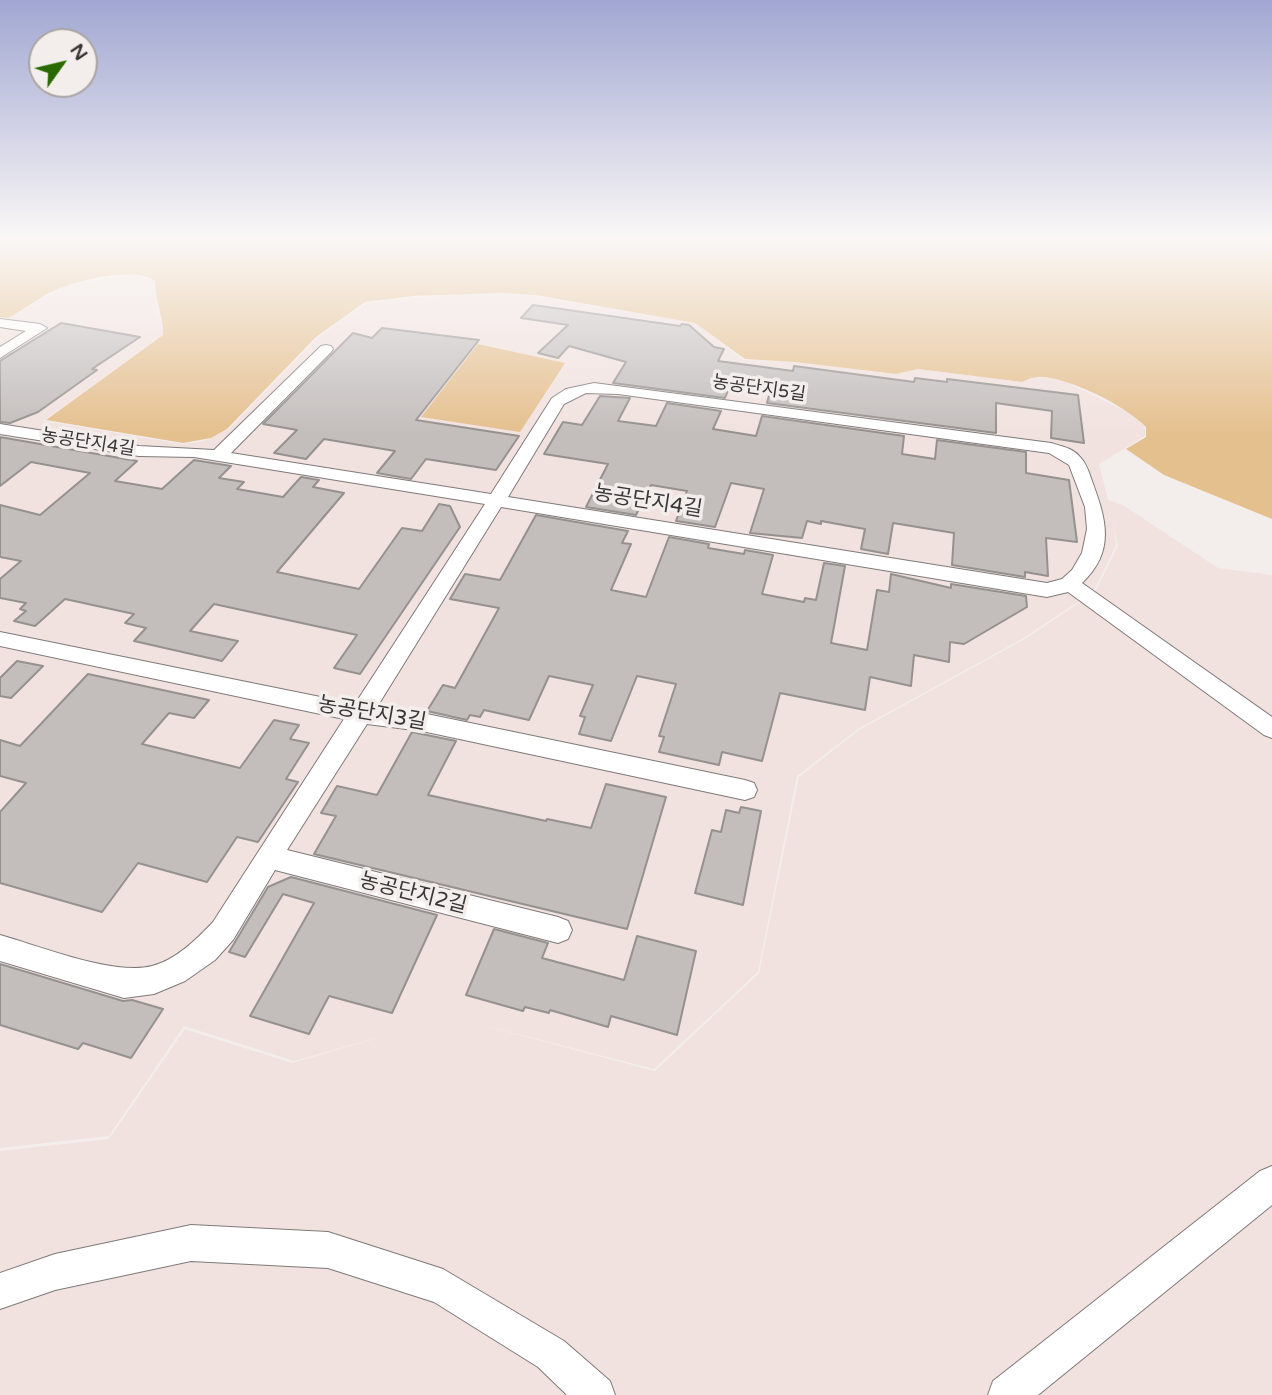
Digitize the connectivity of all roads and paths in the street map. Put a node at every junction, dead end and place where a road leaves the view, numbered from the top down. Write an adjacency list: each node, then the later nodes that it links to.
1 (0, 323): 3 (street)
2 (326, 349): 5 (street)
3 (0, 354)
4 (0, 429): 5 (street, 농공단지4길)
5 (218, 456): 6 (street, 농공단지4길)
6 (495, 500): 7 (street, 농공단지4길); 7 (street, 농공단지5길); 9 (street, 농공단지5길)
7 (1069, 583): 10 (street)
8 (0, 639): 9 (street, 농공단지3길)
9 (360, 714): 11 (street, 농공단지3길); 12 (street)
10 (1272, 729)
11 (744, 790)
12 (269, 857): 13 (street, 농공단지2길); 14 (street)
13 (558, 930)
14 (0, 948)
15 (1272, 1183): 18 (street)
16 (0, 1291): 17 (street)
17 (596, 1395)
18 (1007, 1395)

